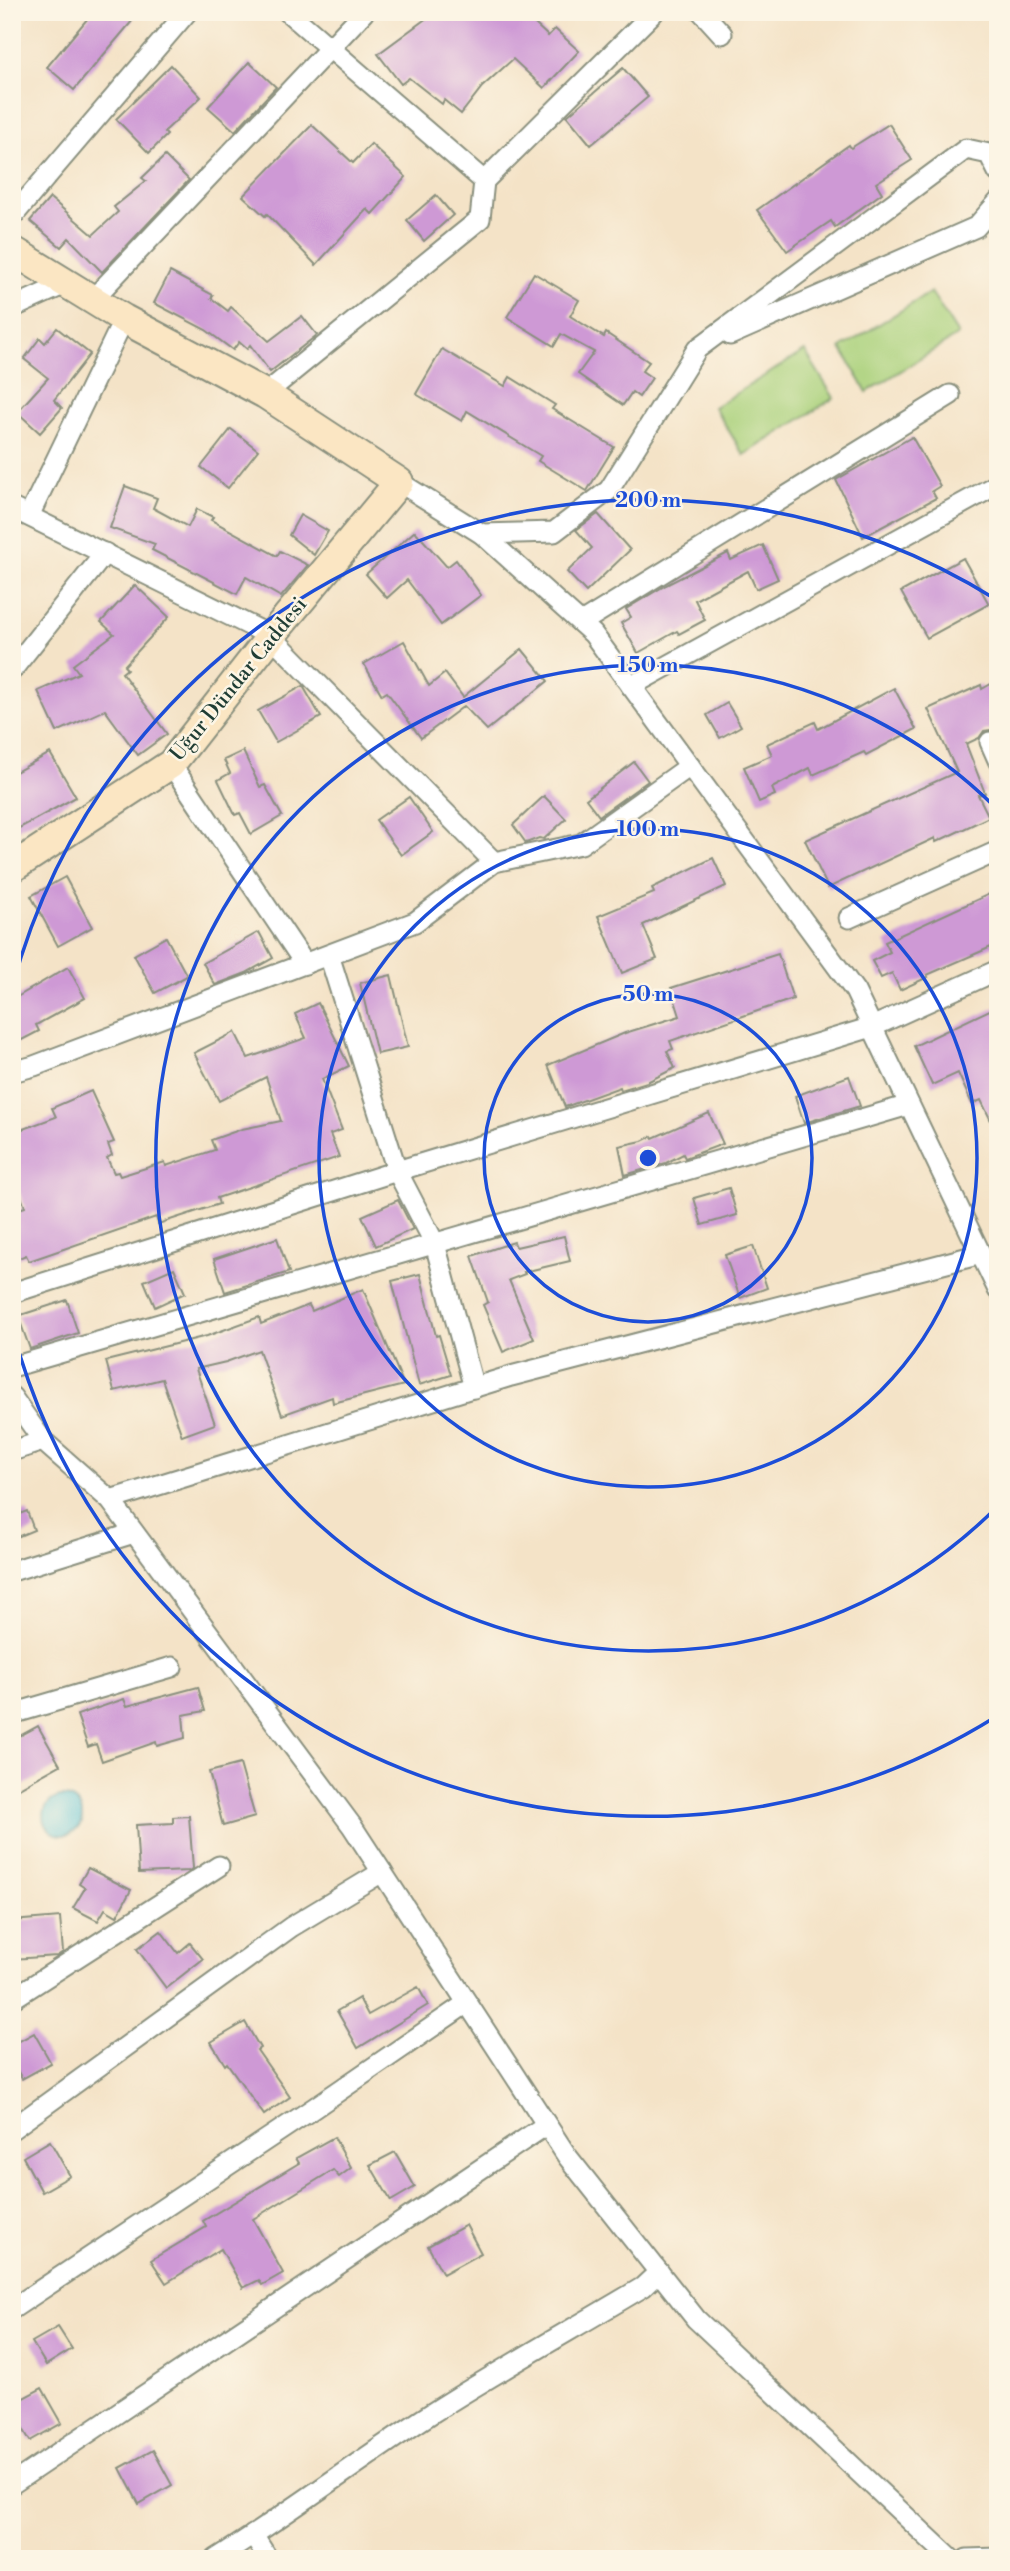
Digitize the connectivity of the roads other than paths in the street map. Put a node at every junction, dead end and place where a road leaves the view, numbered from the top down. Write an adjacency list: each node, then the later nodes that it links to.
1 (187, 12): 11 (street)
2 (288, 12): 7 (street)
3 (365, 12): 7 (street)
4 (654, 12): 9 (street)
5 (702, 12): 6 (street)
6 (722, 34)
7 (332, 47): 9 (street); 14 (street)
8 (998, 172): 17 (street)
9 (484, 181): 18 (street)
10 (998, 202): 17 (street)
11 (12, 217)
12 (12, 250): 13 (street)
13 (65, 285): 14 (street); 15 (street)
14 (93, 299): 16 (street)
15 (12, 308)
16 (124, 319): 18 (street); 22 (street)
17 (697, 349): 23 (street)
18 (265, 394): 20 (street)
19 (950, 395): 25 (street)
20 (399, 482): 23 (street); 26 (street, Uğur Dündar Caddesi)
21 (998, 484): 28 (street)
22 (21, 512): 24 (street)
23 (482, 534): 25 (street)
24 (105, 553): 26 (street); 27 (street)
25 (581, 623): 28 (street)
26 (271, 636): 29 (street, Uğur Dündar Caddesi); 32 (street)
27 (12, 670)
28 (631, 686): 30 (street)
29 (171, 764): 33 (street, Uğur Dündar Caddesi); 36 (street)
30 (690, 766): 32 (street); 38 (street)
31 (998, 851): 34 (street)
32 (494, 862): 35 (street)
33 (12, 868)
34 (849, 918)
35 (329, 955): 36 (street); 41 (street)
36 (305, 964): 39 (street)
37 (998, 970): 38 (street)
38 (872, 1027): 40 (street); 41 (street)
39 (12, 1072)
40 (909, 1105): 42 (street); 43 (street)
41 (397, 1171): 42 (street); 45 (street)
42 (435, 1244): 46 (street); 47 (street)
43 (981, 1254): 44 (street); 47 (street)
44 (998, 1290)
45 (12, 1293)
46 (12, 1367)
47 (474, 1388): 51 (street)
48 (12, 1397): 49 (street)
49 (43, 1441): 50 (street); 51 (street)
50 (12, 1451)
51 (110, 1500): 52 (street)
52 (134, 1533): 53 (street); 57 (street)
53 (12, 1571)
54 (172, 1667): 55 (street)
55 (12, 1714)
56 (219, 1866): 58 (street)
57 (382, 1872): 59 (street); 61 (street)
58 (12, 1999)
59 (467, 2003): 60 (street); 63 (street)
60 (546, 2125): 62 (street); 64 (street)
61 (12, 2129)
62 (659, 2272): 65 (street); 69 (street)
63 (12, 2309)
64 (12, 2484)
65 (253, 2535): 67 (street); 68 (street)
66 (998, 2558): 70 (street)
67 (216, 2559)
68 (268, 2559)
69 (951, 2559)
70 (967, 2559)

